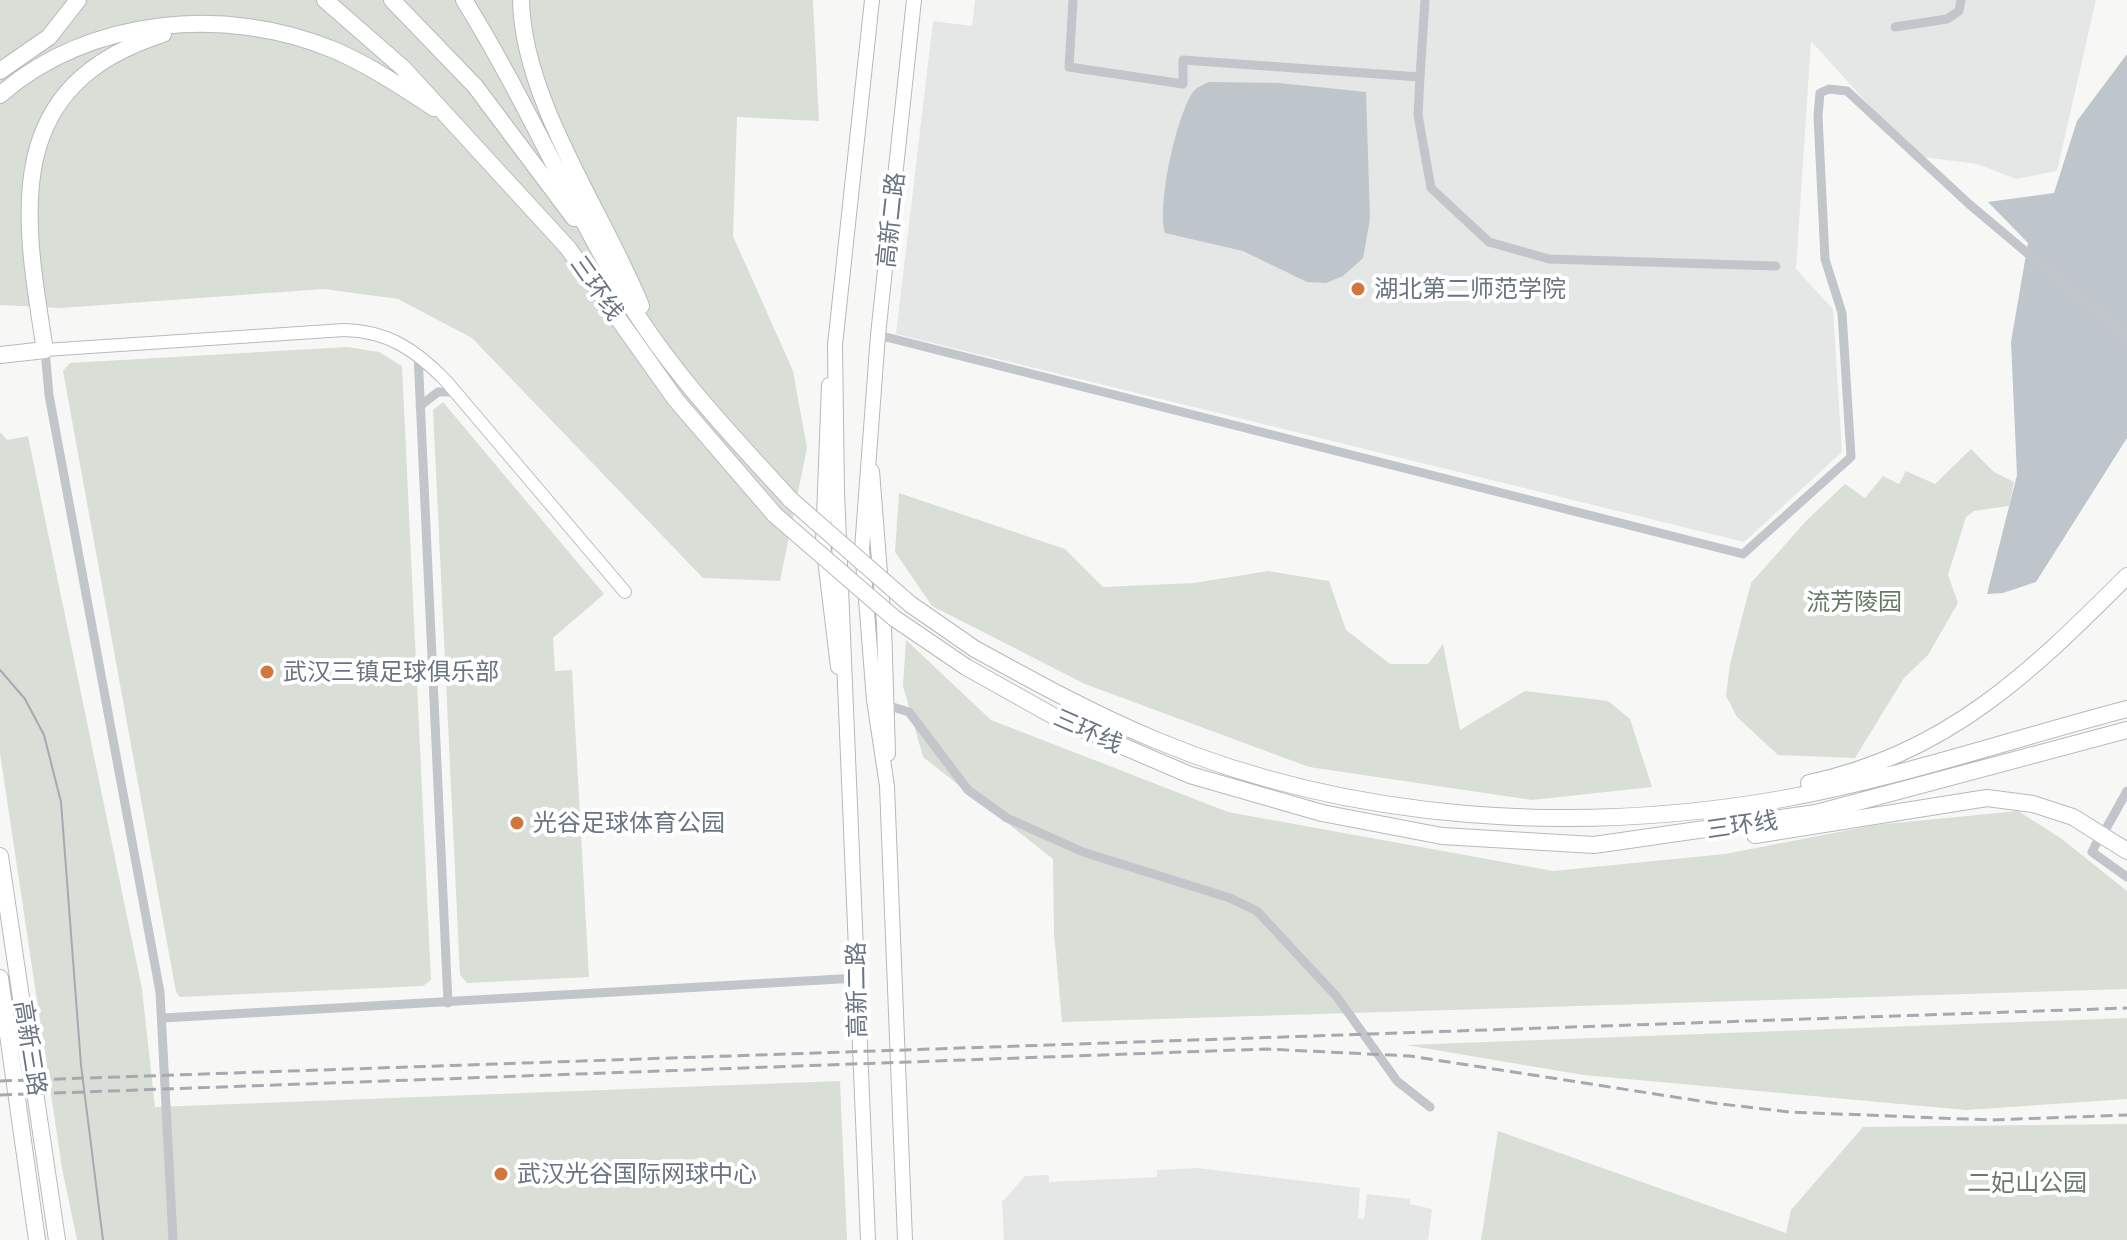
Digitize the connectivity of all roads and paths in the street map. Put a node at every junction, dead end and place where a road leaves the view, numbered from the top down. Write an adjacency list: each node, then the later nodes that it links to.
1 (78, 0): 15 (highway)
2 (314, 0): 14 (highway)
3 (325, 0): 14 (highway, 三环线)
4 (392, 0): 20 (highway)
5 (464, 0): 20 (highway, 三环线)
6 (521, 0): 21 (highway)
7 (872, 0): 45 (main road, 高新二路)
8 (914, 0): 22 (main road, 高新二路)
9 (1073, 0): 16 (street)
10 (1425, 0): 16 (street)
11 (1961, 0): 13 (street)
12 (195, 24): 17 (highway); 18 (highway); 24 (highway)
13 (1895, 27)
14 (369, 37): 18 (highway, 三环线)
15 (0, 71)
16 (1420, 77): 19 (street)
17 (0, 95)
18 (464, 131): 39 (highway, 三环线, bridge)
19 (1776, 266)
20 (615, 279): 21 (highway, 三环线)
21 (652, 334): 37 (highway, 三环线, bridge)
22 (878, 335): 23 (street); 29 (main road, 高新二路)
23 (2127, 337)
24 (45, 350): 25 (street); 26 (highway); 47 (street)
25 (418, 354): 27 (street); 28 (street)
26 (2, 355)
27 (455, 392): 28 (street); 31 (street)
28 (420, 406): 46 (street)
29 (869, 441): 32 (main road, 高新二路); 35 (main road, 高新二路)
30 (2127, 576): 37 (highway)
31 (625, 592)
32 (886, 705): 35 (main road, 高新二路); 48 (street)
33 (2127, 709): 37 (highway, 三环线)
34 (2127, 730): 39 (highway, 三环线)
35 (887, 786): 53 (main road, 高新二路)
36 (2127, 791): 38 (street)
37 (1583, 818)
38 (2107, 827)
39 (1665, 835): 41 (highway)
40 (2098, 840): 43 (street)
41 (2127, 851)
42 (0, 856): 50 (highway, 高新三路)
43 (2127, 877)
44 (0, 978): 49 (highway, 高新三路)
45 (857, 978): 46 (street); 52 (main road, 高新二路)
46 (448, 1003): 47 (street)
47 (163, 1018): 51 (street)
48 (1430, 1107)
49 (37, 1235)
50 (57, 1240)
51 (173, 1240)
52 (868, 1240)
53 (905, 1240)

